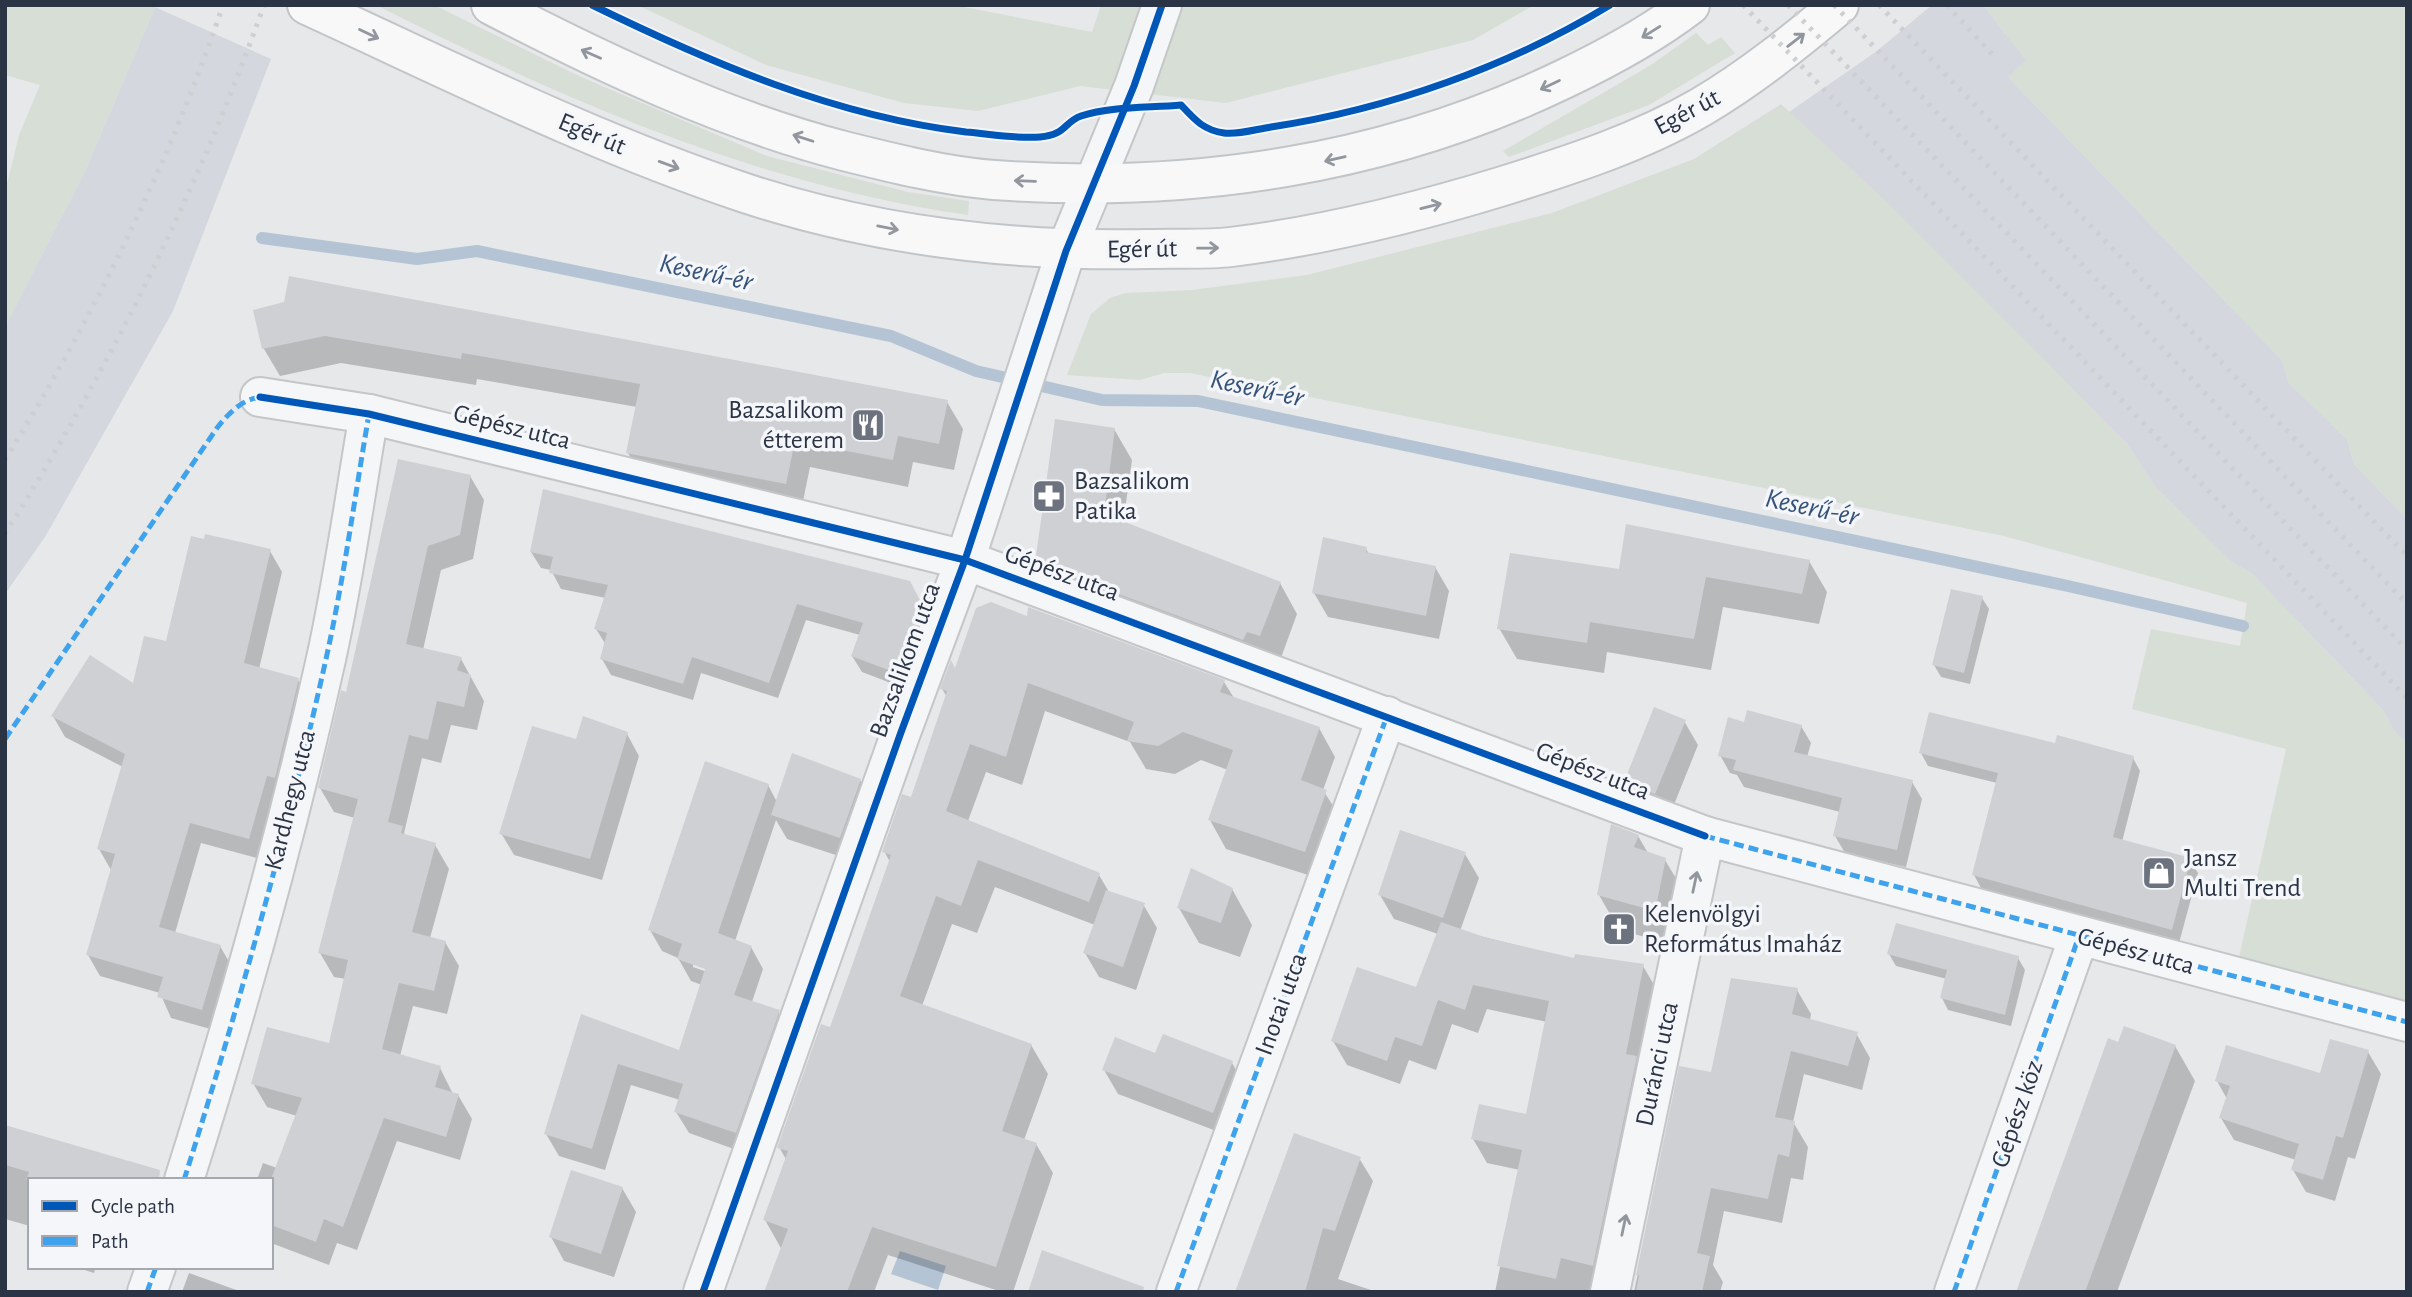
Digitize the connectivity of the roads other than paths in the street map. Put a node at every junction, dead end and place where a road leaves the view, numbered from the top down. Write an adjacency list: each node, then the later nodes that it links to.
1 (307, 5): 7 (main road, Egér út, one-way to 7)
2 (491, 5): 6 (main road, one-way to 2)
3 (1162, 5): 6 (street, Bazsalikom utca)
4 (1690, 5): 6 (main road, one-way to 6)
5 (1839, 5): 7 (main road, Egér út, one-way to 5)
6 (1094, 184): 7 (street, Bazsalikom utca)
7 (1066, 251): 10 (street, Bazsalikom utca)
8 (260, 397): 9 (street, Gépész utca)
9 (369, 414): 10 (street, Gépész utca); 15 (street, Kardhegy utca)
10 (965, 560): 11 (street, Gépész utca); 18 (street, Bazsalikom utca)
11 (1387, 716): 12 (street, Gépész utca); 19 (street, Inotai utca)
12 (1705, 836): 13 (street, Gépész utca); 20 (street, Duránci utca, one-way to 12)
13 (2080, 936): 14 (street, Gépész utca); 21 (street, Gépész köz)
14 (2407, 1023)
15 (185, 1178)
16 (155, 1269): 17 (street)
17 (147, 1292)
18 (703, 1292)
19 (1176, 1292)
20 (1610, 1292)
21 (1954, 1292)

